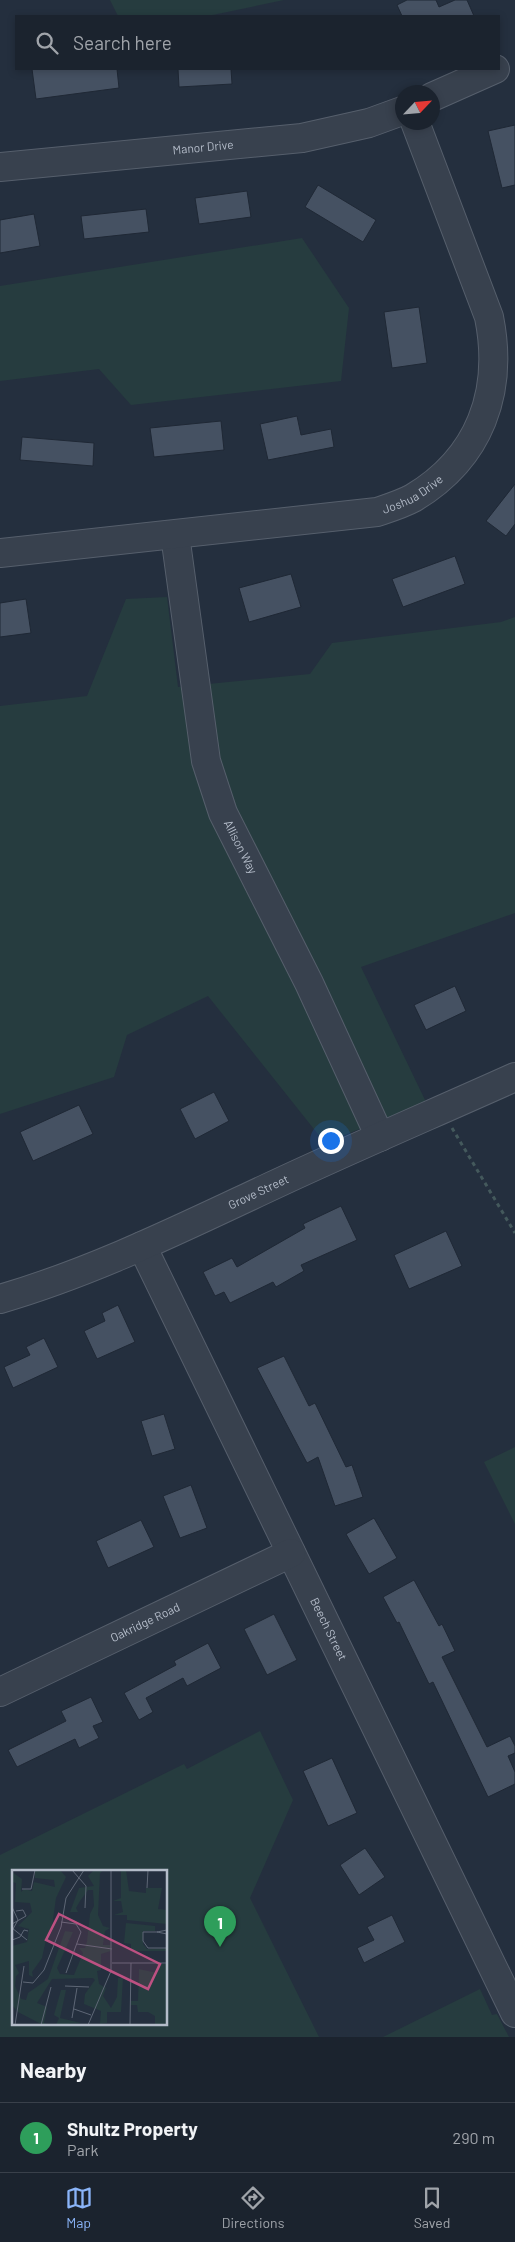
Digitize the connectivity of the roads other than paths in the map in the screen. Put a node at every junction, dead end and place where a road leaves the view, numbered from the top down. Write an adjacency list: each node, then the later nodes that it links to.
1 (515, 61): 2 (street)
2 (500, 67)
3 (493, 70): 4 (street)
4 (440, 93)
5 (395, 114): 7 (street, Manor Drive)
6 (418, 130): 8 (street, Joshua Drive)
7 (0, 167)
8 (176, 535): 9 (street, Joshua Drive); 11 (street, Allison Way)
9 (0, 553)
10 (515, 1077): 11 (street, Grove Street)
11 (380, 1137): 12 (street, Grove Street)
12 (142, 1246): 13 (street, Grove Street); 14 (street, Beech Street)
13 (0, 1299)
14 (291, 1553): 15 (street, Oakridge Road); 16 (street, Beech Street)
15 (0, 1692)
16 (515, 2013)

